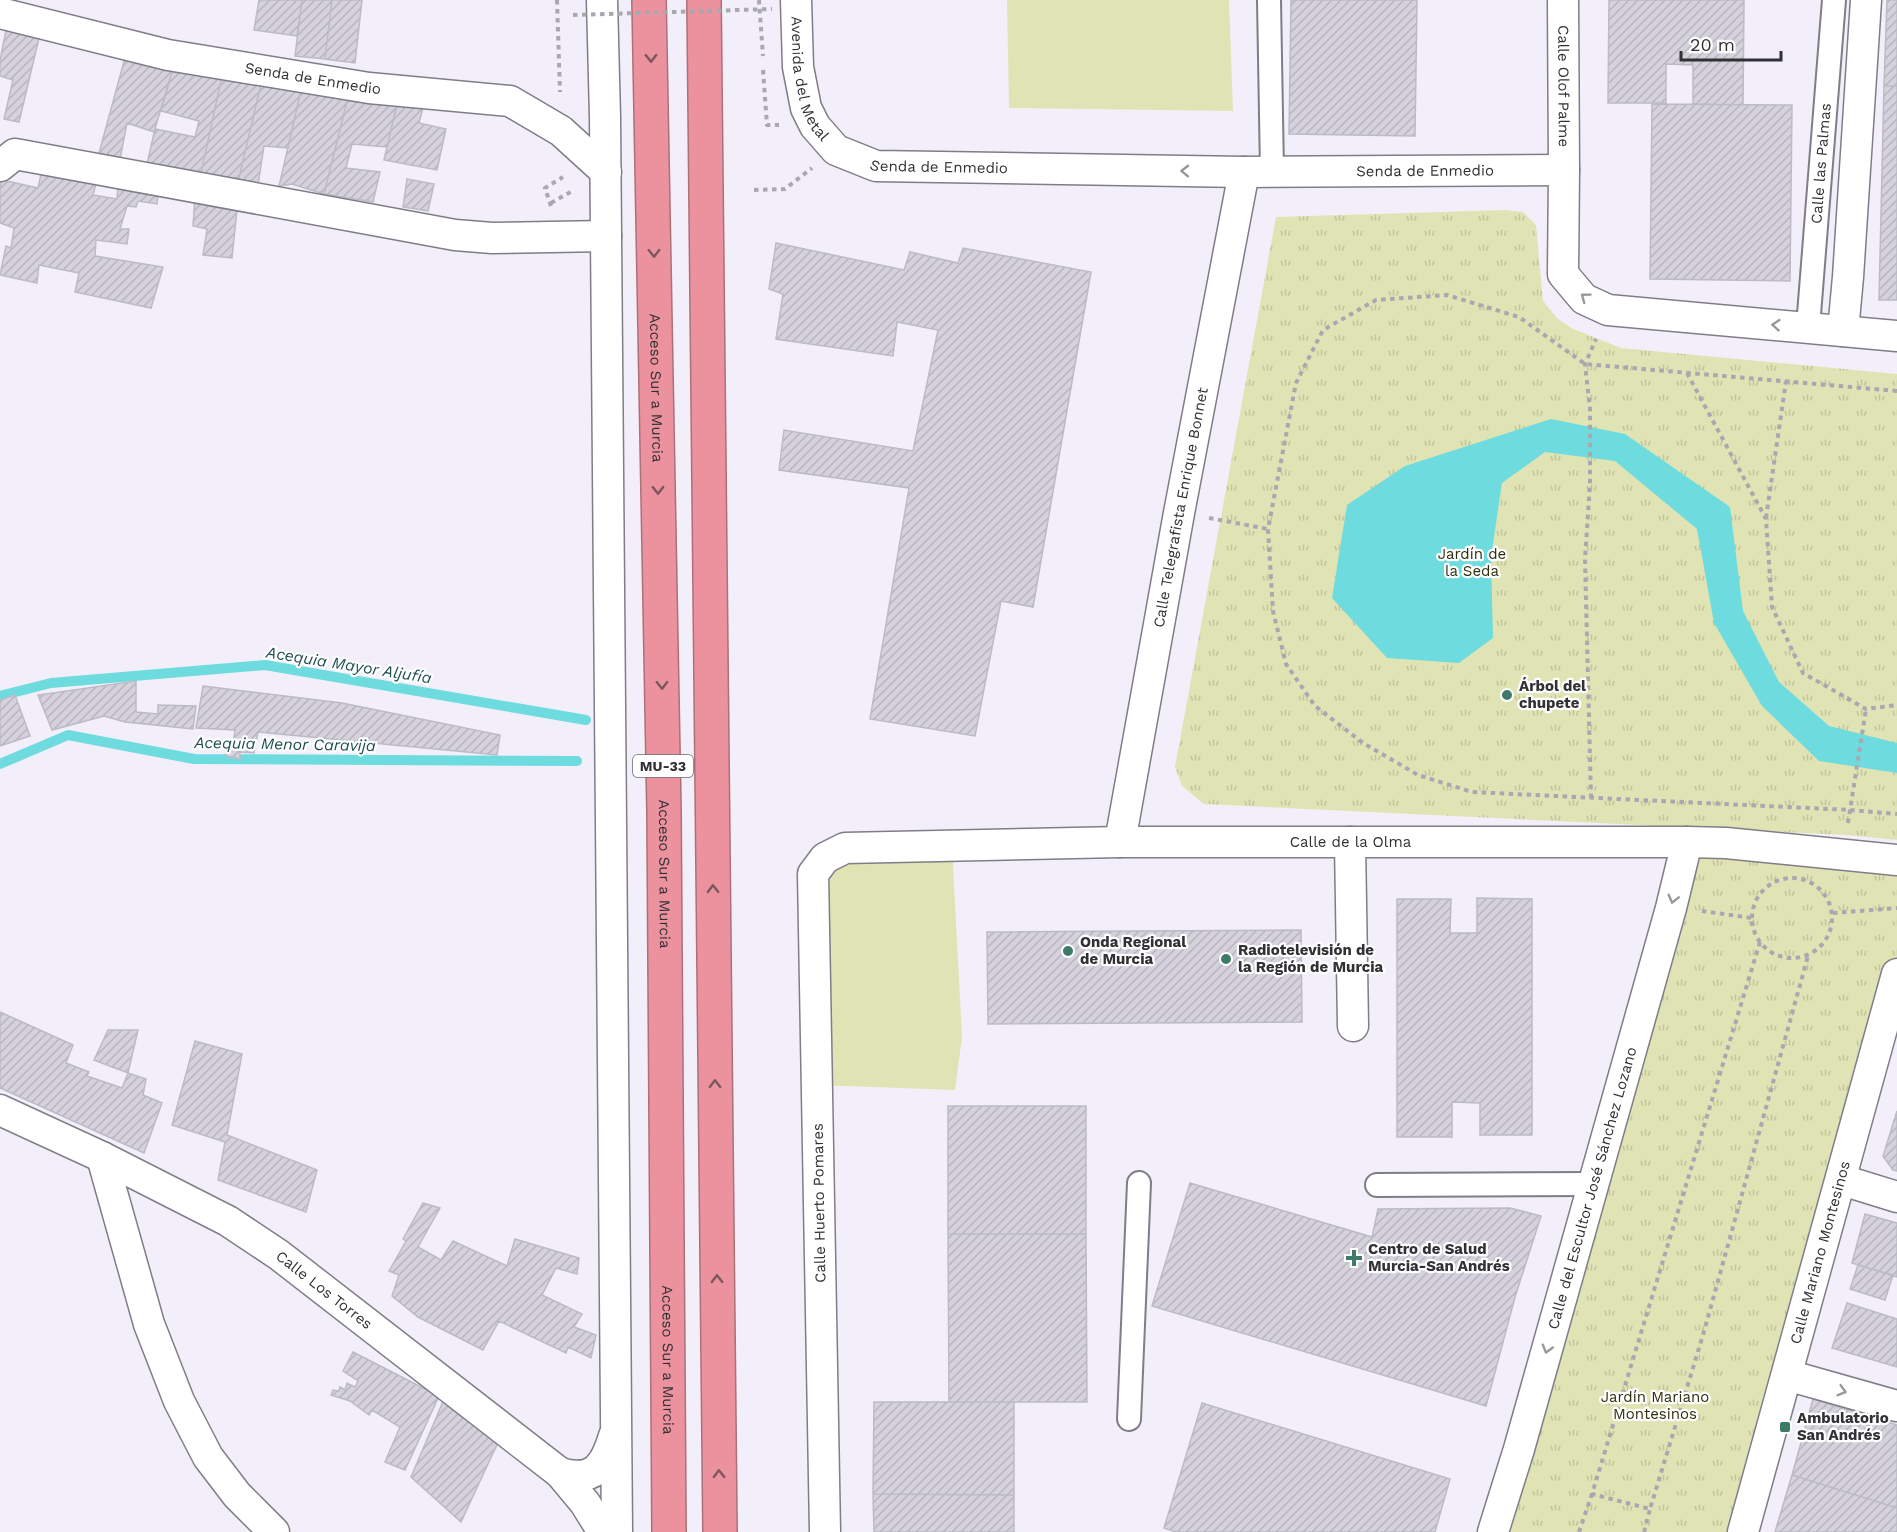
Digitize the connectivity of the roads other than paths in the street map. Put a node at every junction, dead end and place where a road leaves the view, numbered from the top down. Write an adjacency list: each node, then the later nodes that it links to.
1 (602, 0): 13 (street)
2 (649, 0): 41 (highway, Acceso Sur a Murcia / MU-33, one-way to 41)
3 (704, 0): 42 (highway, MU-33, one-way to 3)
4 (1269, 0): 14 (street)
5 (1563, 0): 12 (street, Calle Olof Palme)
6 (1834, 0): 16 (street, Calle las Palmas)
7 (1866, 0): 17 (street)
8 (784, 5): 10 (street, Avenida del Metal)
9 (0, 13): 13 (street, Senda de Enmedio)
10 (836, 150): 14 (street, Senda de Enmedio, one-way to 10)
11 (0, 166): 15 (street)
12 (1564, 170): 14 (street, Senda de Enmedio); 16 (street, one-way to 12)
13 (606, 172): 15 (street)
14 (1258, 172): 19 (street, Calle Telegrafista Enrique Bonnet)
15 (606, 236): 36 (street)
16 (1808, 327): 17 (street)
17 (1843, 331): 18 (street)
18 (1897, 336)
19 (1120, 842): 20 (street, Calle de la Olma); 23 (street, Calle de la Olma)
20 (1350, 842): 21 (street, Calle de la Olma); 25 (street)
21 (1687, 842): 22 (street, Calle de la Olma); 30 (street, Calle del Escultor José Sánchez Lozano, one-way to 30)
22 (1897, 860)
23 (813, 874): 43 (street, Calle Huerto Pomares)
24 (1897, 974): 28 (street, Calle Mariano Montesinos)
25 (1353, 1026)
26 (0, 1110): 27 (street, Calle Los Torres)
27 (102, 1156): 37 (street, Calle Los Torres); 38 (street)
28 (1842, 1180): 32 (street); 33 (street, Calle Mariano Montesinos)
29 (1139, 1183): 35 (street)
30 (1593, 1184): 31 (street); 44 (street, Calle del Escultor José Sánchez Lozano, one-way to 44)
31 (1377, 1185)
32 (1897, 1197)
33 (1786, 1375): 34 (street, one-way to 34); 45 (street, Calle Mariano Montesinos)
34 (1897, 1406)
35 (1129, 1419)
36 (616, 1429): 37 (street); 40 (street)
37 (560, 1473): 39 (street, Calle Los Torres)
38 (274, 1532)
39 (603, 1532)
40 (617, 1532)
41 (669, 1532)
42 (720, 1532)
43 (825, 1532)
44 (1493, 1532)
45 (1743, 1532)

